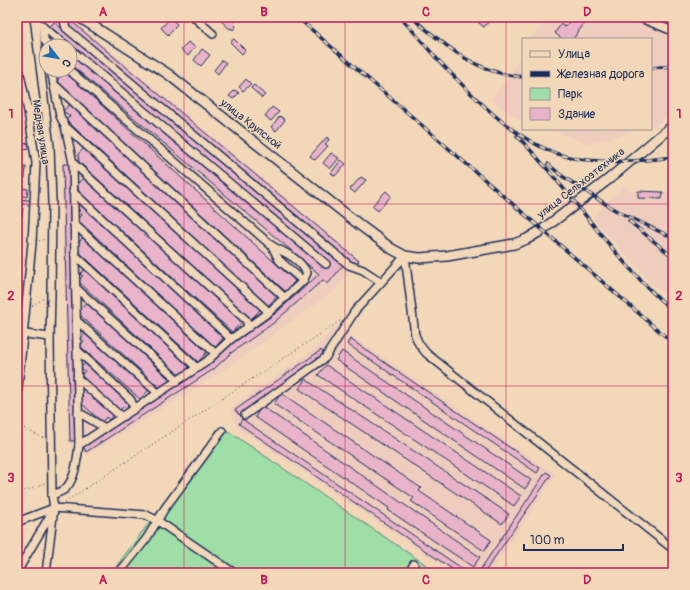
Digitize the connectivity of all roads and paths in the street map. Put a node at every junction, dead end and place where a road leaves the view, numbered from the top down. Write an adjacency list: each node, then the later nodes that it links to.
1 (63, 17): 30 (street)
2 (79, 17): 27 (main road, улица Крупской)
3 (194, 17): 8 (street)
4 (638, 17): 7 (street)
5 (34, 19): 6 (street); 16 (street)
6 (42, 25): 9 (street); 10 (street)
7 (673, 31)
8 (213, 34)
9 (45, 38)
10 (57, 38)
11 (78, 56): 28 (street)
12 (17, 60): 17 (street, Медная улица)
13 (53, 78): 15 (street)
14 (78, 78): 25 (street)
15 (55, 85): 18 (street); 33 (street)
16 (45, 108): 17 (street); 23 (street)
17 (28, 111): 24 (street, Медная улица)
18 (65, 126): 20 (street); 35 (street)
19 (673, 126): 27 (main road, улица Сельхозтехника)
20 (73, 163): 21 (street); 38 (street)
21 (73, 192): 22 (street); 41 (street)
22 (74, 224): 26 (street); 43 (street)
23 (52, 237): 24 (path); 32 (street)
24 (32, 243): 34 (street, Медная улица)
25 (272, 246): 29 (street); 29 (street)
26 (75, 255): 31 (street); 44 (street)
27 (405, 256): 30 (street); 64 (street)
28 (326, 264)
29 (303, 282): 33 (street)
30 (381, 282): 51 (street)
31 (75, 287): 36 (street); 46 (street)
32 (51, 295): 34 (path); 40 (street)
33 (285, 298): 35 (street)
34 (25, 310): 39 (street, Медная улица)
35 (269, 312): 38 (street)
36 (76, 320): 42 (street); 47 (street)
37 (342, 320): 61 (path)
38 (249, 327): 41 (street)
39 (20, 334): 40 (street); 48 (street, Медная улица)
40 (50, 337): 56 (street)
41 (231, 339): 43 (street)
42 (77, 350): 45 (street); 49 (street)
43 (215, 354): 44 (street)
44 (197, 368): 46 (street)
45 (77, 378): 50 (street); 52 (street)
46 (178, 380): 47 (street)
47 (158, 393): 49 (street)
48 (17, 398)
49 (134, 409): 52 (street)
50 (78, 412): 54 (street); 57 (street)
51 (245, 415)
52 (123, 416): 54 (street)
53 (17, 425): 56 (path)
54 (105, 428): 57 (street)
55 (222, 431): 62 (street)
56 (51, 443): 58 (street)
57 (79, 445): 60 (street)
58 (52, 480): 59 (path); 60 (street)
59 (17, 493)
60 (52, 495): 61 (street)
61 (54, 508): 62 (street); 63 (street); 66 (street); 67 (street)
62 (158, 521): 68 (street); 69 (street)
63 (17, 522)
64 (673, 549)
65 (414, 564): 70 (street)
66 (17, 572)
67 (46, 573)
68 (119, 573)
69 (234, 573)
70 (409, 573)

